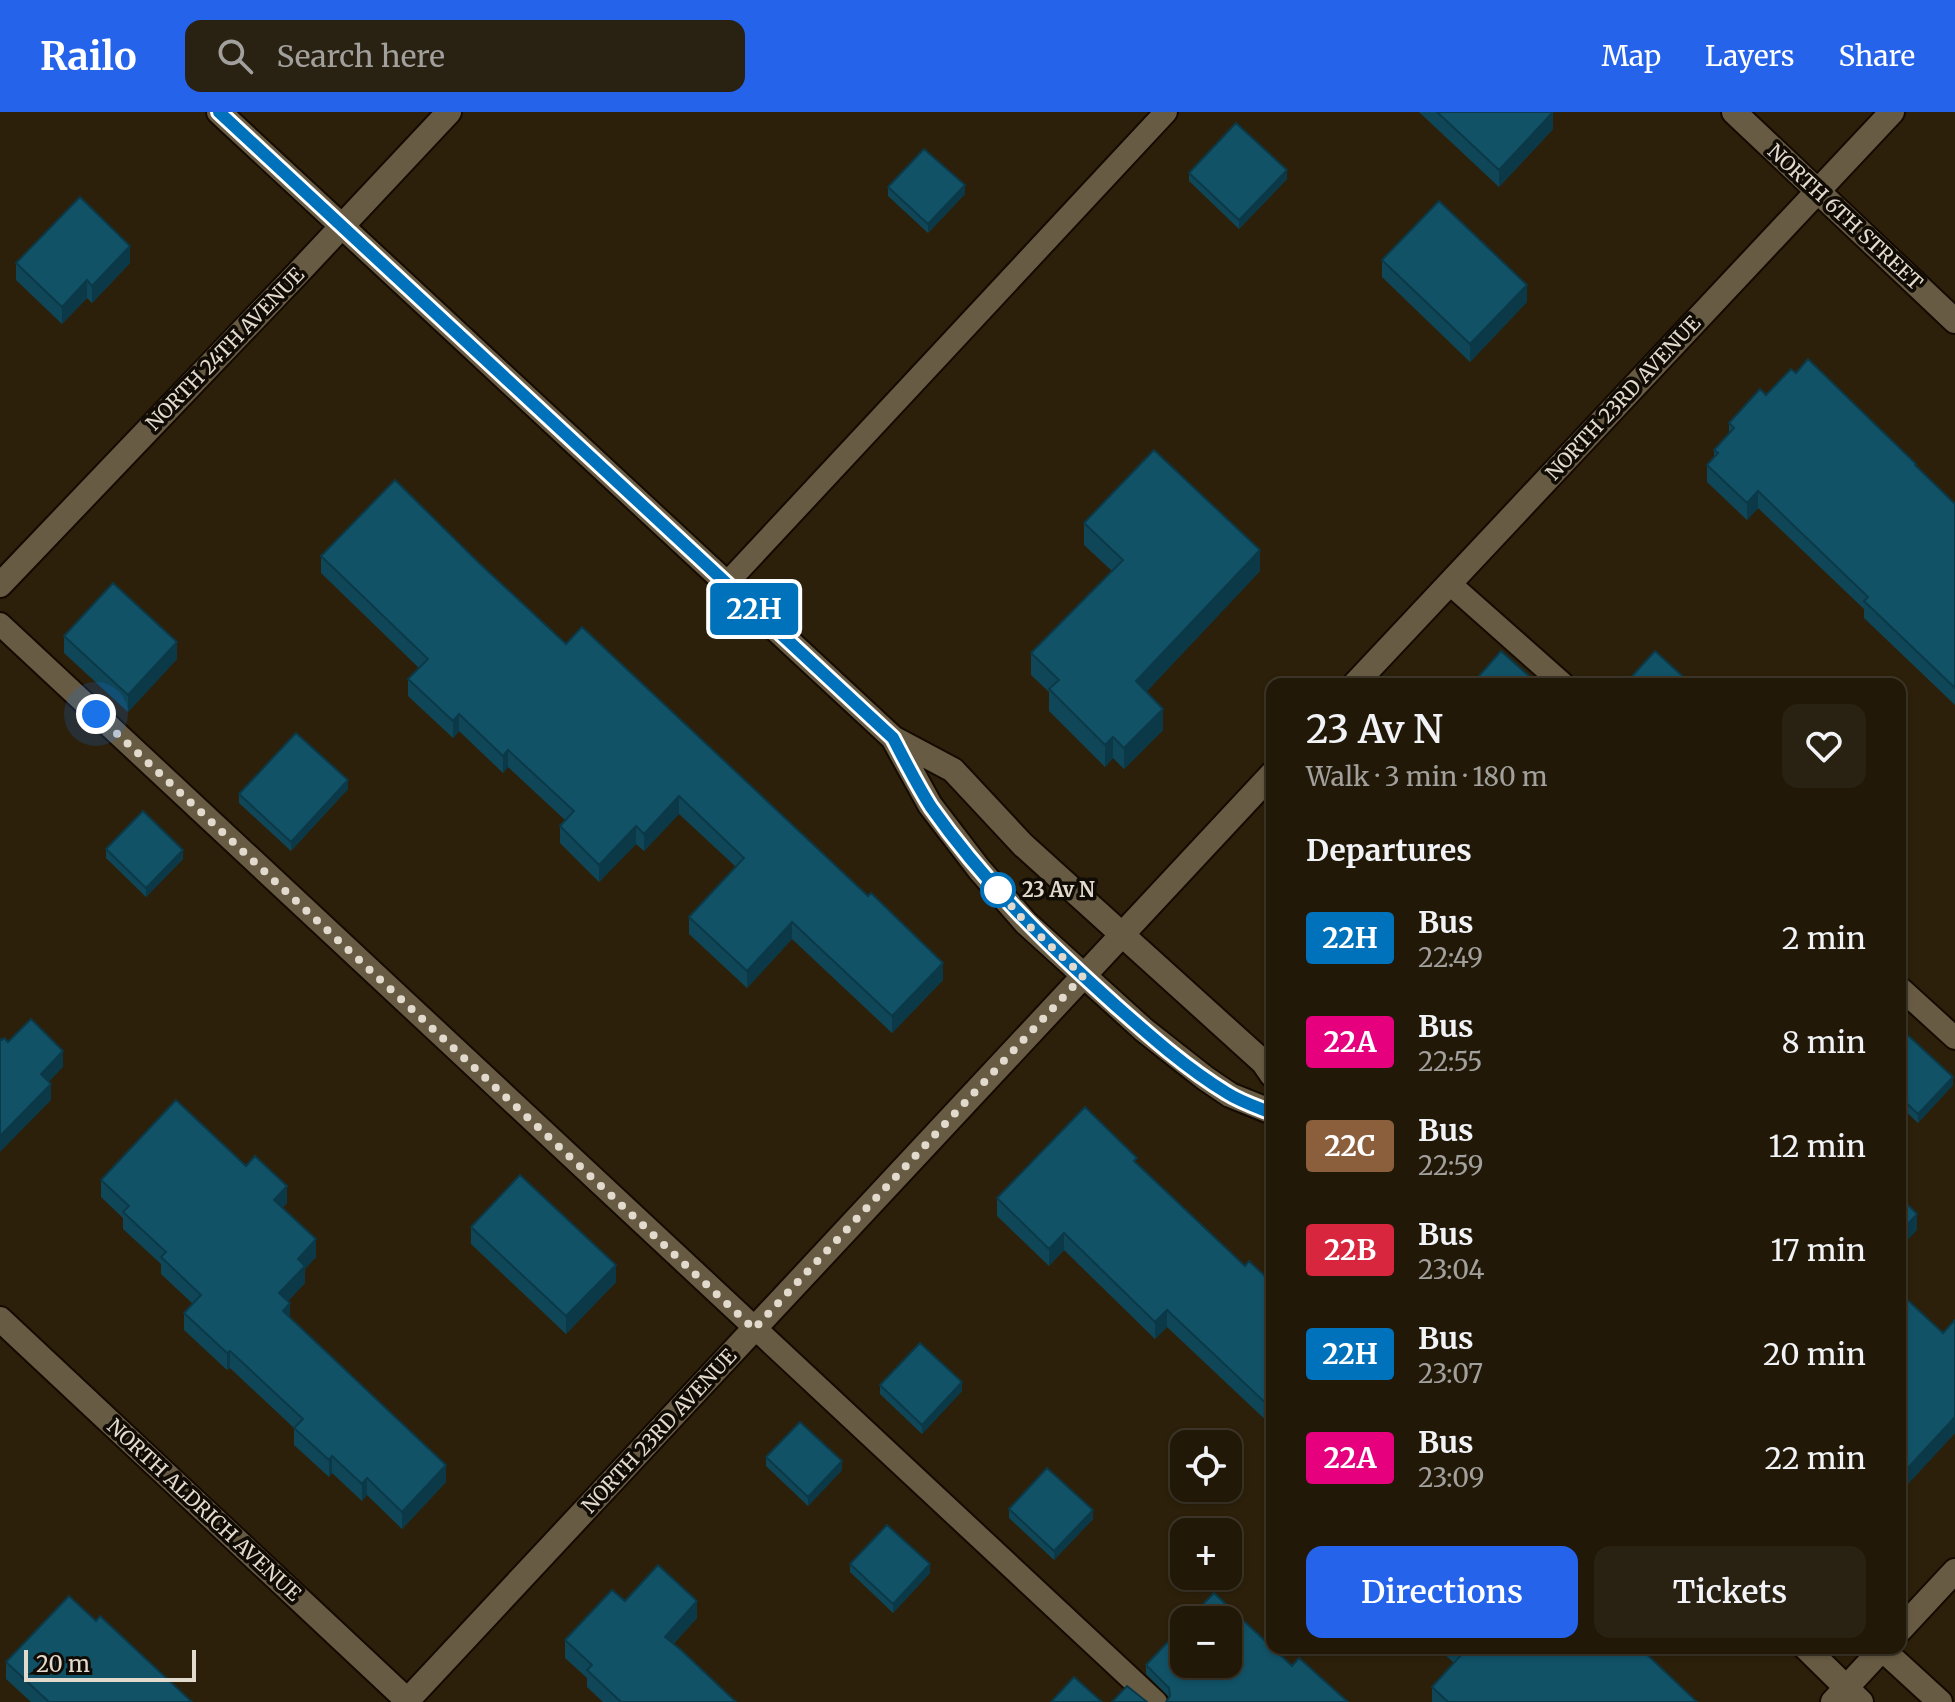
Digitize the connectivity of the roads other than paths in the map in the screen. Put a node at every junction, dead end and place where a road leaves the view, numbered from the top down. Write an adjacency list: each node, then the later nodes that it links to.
1 (219, 112): 7 (street)
2 (449, 112): 7 (street, NORTH 24TH AVENUE)
3 (1166, 112): 9 (lane)
4 (1734, 112): 6 (street, NORTH 6TH STREET)
5 (1892, 112): 6 (street, NORTH 23RD AVENUE)
6 (1818, 191): 8 (street, NORTH 6TH STREET); 10 (street, NORTH 23RD AVENUE)
7 (341, 227): 9 (street); 11 (street, NORTH 24TH AVENUE)
8 (1955, 321)
9 (727, 583): 15 (street)
10 (1449, 583): 13 (street, NORTH 23RD AVENUE); 14 (lane)
11 (0, 585)
12 (0, 624): 24 (lane)
13 (1361, 678)
14 (1556, 678)
15 (893, 738): 17 (street); 18 (street)
16 (1266, 780): 17 (street, NORTH 23RD AVENUE)
17 (1122, 935): 18 (street, NORTH 23RD AVENUE); 21 (street)
18 (1083, 976): 22 (street); 24 (street, NORTH 23RD AVENUE)
19 (1906, 993): 20 (lane)
20 (1955, 1038)
21 (1266, 1066)
22 (1266, 1110)
23 (0, 1319): 31 (street, NORTH ALDRICH AVENUE)
24 (754, 1329): 31 (street, NORTH 23RD AVENUE); 32 (lane)
25 (1955, 1571): 26 (street)
26 (1906, 1624)
27 (1811, 1654): 30 (street)
28 (1878, 1654): 30 (street)
29 (1888, 1654): 33 (street)
30 (1846, 1697)
31 (407, 1702)
32 (1156, 1702)
33 (1940, 1702)

